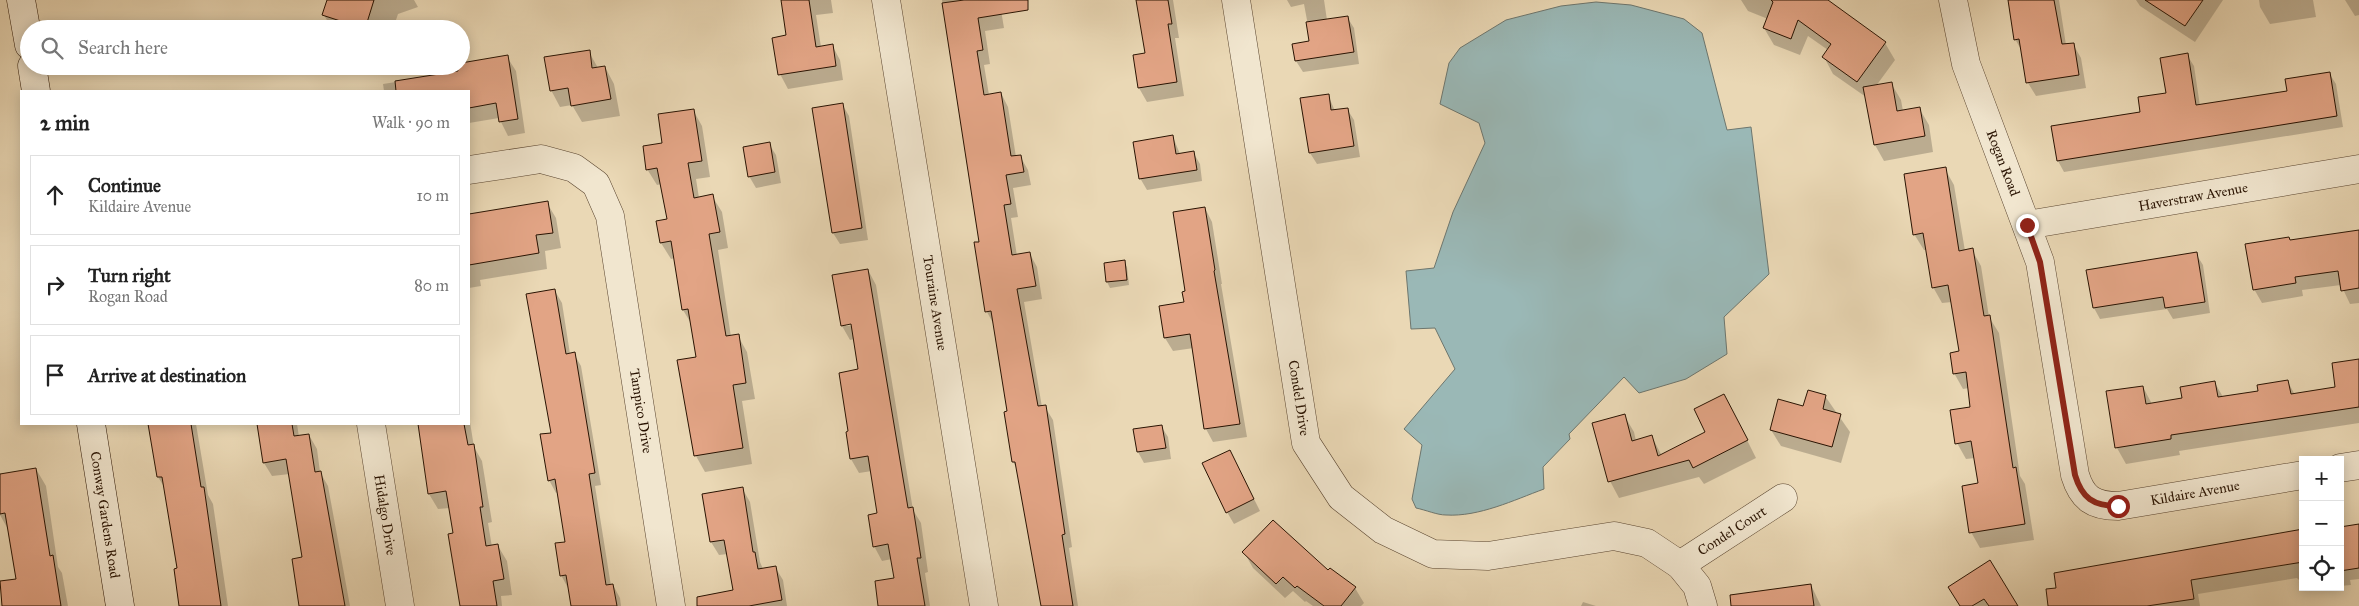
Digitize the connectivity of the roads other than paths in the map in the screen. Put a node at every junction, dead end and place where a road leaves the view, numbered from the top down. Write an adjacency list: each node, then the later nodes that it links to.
1 (22, 0): 5 (street)
2 (886, 0): 22 (street, Touraine Avenue)
3 (1236, 0): 18 (street, Condel Drive)
4 (1953, 0): 10 (street, Rogan Road)
5 (25, 20)
6 (33, 75): 7 (street)
7 (36, 90)
8 (2359, 169): 10 (street, Haverstraw Avenue)
9 (470, 170): 21 (street, Tampico Drive)
10 (2027, 225): 17 (street, Rogan Road)
11 (91, 425): 19 (street, Conway Gardens Road)
12 (371, 425): 20 (street, Hidalgo Drive)
13 (2359, 465): 14 (street)
14 (2344, 467)
15 (2299, 475): 17 (street, Kildaire Avenue)
16 (1783, 498): 18 (street, Condel Court)
17 (2089, 499)
18 (1680, 564): 23 (street, Condel Drive)
19 (120, 606)
20 (400, 606)
21 (671, 606)
22 (984, 606)
23 (1704, 606)

